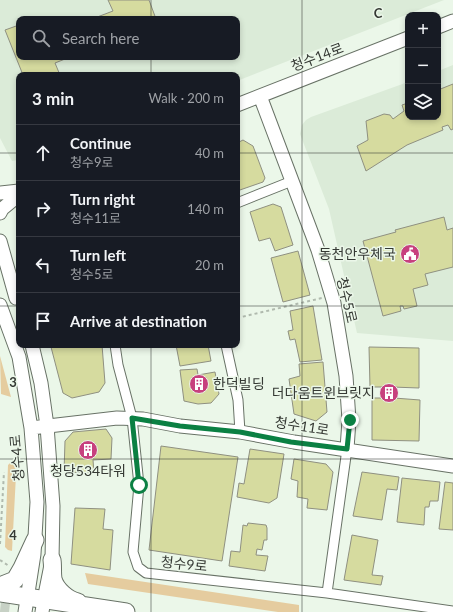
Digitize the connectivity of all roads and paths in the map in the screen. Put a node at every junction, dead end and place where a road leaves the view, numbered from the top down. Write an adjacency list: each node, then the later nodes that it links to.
1 (453, 21): 2 (street)
2 (441, 26)
3 (405, 39): 4 (street, 청수14로)
4 (260, 96): 5 (street, 청수14로); 6 (street, 청수5로)
5 (240, 104)
6 (292, 181): 8 (street); 14 (street, 청수5로)
7 (12, 193): 9 (street)
8 (240, 202)
9 (0, 213)
10 (0, 241): 12 (street)
11 (0, 252): 13 (street)
12 (16, 294)
13 (16, 296)
14 (332, 296): 16 (path); 24 (street, 청수5로)
15 (0, 305): 22 (street, 청수4로)
16 (240, 317)
17 (33, 348): 21 (street)
18 (115, 348): 20 (street, 청수9로)
19 (227, 348): 23 (street)
20 (132, 418): 21 (street, 청수11로); 23 (street, 청수11로); 34 (street, 청수9로)
21 (47, 426): 22 (street, 청수11로); 30 (street)
22 (31, 428): 27 (street, 청수4로)
23 (240, 432): 24 (street, 청수11로)
24 (347, 449): 25 (street, 청수11로); 34 (street)
25 (453, 466)
26 (4, 472): 28 (path)
27 (35, 540): 32 (highway); 35 (street, 청수4로)
28 (0, 544)
29 (0, 560): 31 (path)
30 (52, 560): 36 (street); 37 (highway)
31 (12, 568)
32 (0, 586)
33 (0, 593): 35 (highway)
34 (327, 593): 38 (street, 청수9로)
35 (26, 604): 36 (highway)
36 (43, 606): 37 (highway)
37 (118, 611): 39 (highway)
38 (453, 611)
39 (89, 612)

